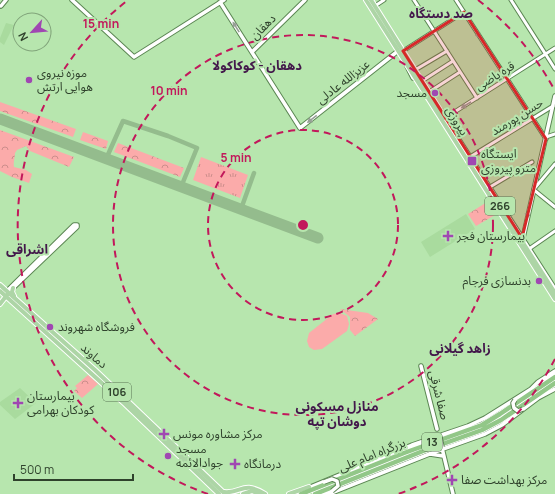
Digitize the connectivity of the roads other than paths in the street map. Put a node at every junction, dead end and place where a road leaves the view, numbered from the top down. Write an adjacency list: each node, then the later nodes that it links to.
1 (6, 0): 10 (main road)
2 (72, 0): 9 (main road)
3 (305, 0): 18 (main road, دهقان)
4 (368, 0): 11 (main road); 14 (main road, پیروزی / 266)
5 (384, 0): 11 (street)
6 (414, 0): 13 (street)
7 (457, 0): 12 (street)
8 (511, 0): 19 (street)
9 (222, 1): 18 (main road, one-way to 9)
10 (0, 6)
11 (374, 7): 14 (main road, پیروزی / 266); 16 (main road)
12 (464, 12): 13 (street); 25 (street, one-way to 25)
13 (434, 32): 16 (street); 17 (street)
14 (392, 40): 16 (main road, پیروزی / 266)
15 (555, 48): 19 (street, قره یاضی)
16 (401, 51): 18 (main road, عزیزالله عادلی, one-way to 18); 21 (main road, پیروزی / 266); 23 (main road); 34 (main road, پیروزی / 266)
17 (446, 51): 20 (street); 23 (street)
18 (252, 52)
19 (546, 54): 22 (street); 25 (street, قره یاضی)
20 (453, 61): 24 (street); 26 (street)
21 (407, 65): 34 (main road, پیروزی / 266); 37 (main road)
22 (555, 69)
23 (415, 70): 26 (main road)
24 (460, 72): 27 (street); 29 (street)
25 (507, 79): 29 (street, قره یاضی); 33 (street)
26 (422, 81): 27 (main road)
27 (429, 92): 31 (main road)
28 (555, 96): 30 (main road)
29 (476, 98): 32 (street, قره یاضی, one-way to 32)
30 (553, 106): 33 (street, حسن پورمند); 36 (main road)
31 (441, 111): 32 (street); 34 (main road)
32 (454, 113): 34 (street, قره یاضی)
33 (532, 118): 36 (street); 38 (street, حسن پورمند)
34 (444, 119): 37 (main road, پیروزی / 266); 38 (main road, پیروزی / 266)
35 (555, 134): 36 (street)
36 (546, 138): 42 (main road)
37 (454, 140): 44 (main road, پیروزی / 266)
38 (469, 157): 41 (main road, پیروزی / 266)
39 (532, 162): 41 (street)
40 (555, 164): 42 (street)
41 (489, 187): 44 (main road, پیروزی / 266); 48 (main road)
42 (534, 190): 43 (street); 48 (main road, one-way to 48)
43 (554, 205)
44 (502, 214): 47 (main road, پیروزی / 266); 55 (main road, پیروزی / 266)
45 (74, 228): 50 (main road)
46 (555, 231): 49 (street)
47 (514, 234): 49 (main road, پیروزی / 266); 49 (main road, پیروزی)
48 (522, 238): 49 (main road)
49 (528, 251): 52 (main road, پیروزی / 266)
50 (18, 282): 53 (main road); 56 (main road)
51 (0, 285): 56 (main road, دماوند / 106)
52 (550, 285): 55 (main road, پیروزی / 266)
53 (13, 288): 56 (main road); 57 (main road)
54 (0, 291): 56 (main road, دماوند / 106)
55 (553, 292): 58 (main road, پیروزی / 266)
56 (6, 294): 57 (main road, دماوند / 106); 59 (main road)
57 (13, 300): 59 (main road); 80 (main road, دماوند / 106)
58 (555, 300)
59 (0, 304)
60 (421, 366): 67 (main road, صفا شرقی)
61 (555, 372): 64 (main road)
62 (555, 377): 68 (highway, بزرگراه امام علی / 13)
63 (555, 386): 65 (main road); 70 (highway, بزرگراه امام علی / 13)
64 (515, 400): 65 (main road, bridge); 68 (main road)
65 (523, 409): 66 (main road)
66 (506, 421): 70 (main road); 70 (main road)
67 (437, 430): 68 (main road); 68 (main road, صفا شرقی); 69 (main road)
68 (440, 437): 69 (main road); 70 (main road, صفا شرقی, bridge); 72 (main road); 86 (highway, بزرگراه امام علی / 13)
69 (428, 439): 72 (main road)
70 (442, 449): 71 (main road); 71 (main road); 74 (main road); 79 (main road); 87 (highway, بزرگراه امام علی / 13)
71 (425, 455): 73 (main road)
72 (365, 464): 76 (main road)
73 (367, 478): 74 (main road); 75 (main road)
74 (362, 479): 75 (main road); 78 (main road)
75 (358, 482): 78 (main road)
76 (319, 483): 77 (main road); 78 (main road, bridge)
77 (309, 488): 84 (main road); 85 (main road)
78 (331, 492): 88 (main road)
79 (452, 492)
80 (222, 493): 83 (main road)
81 (244, 494): 82 (main road)
82 (259, 494)
83 (265, 494)
84 (289, 494)
85 (294, 494)
86 (301, 494)
87 (315, 494)
88 (323, 494)

